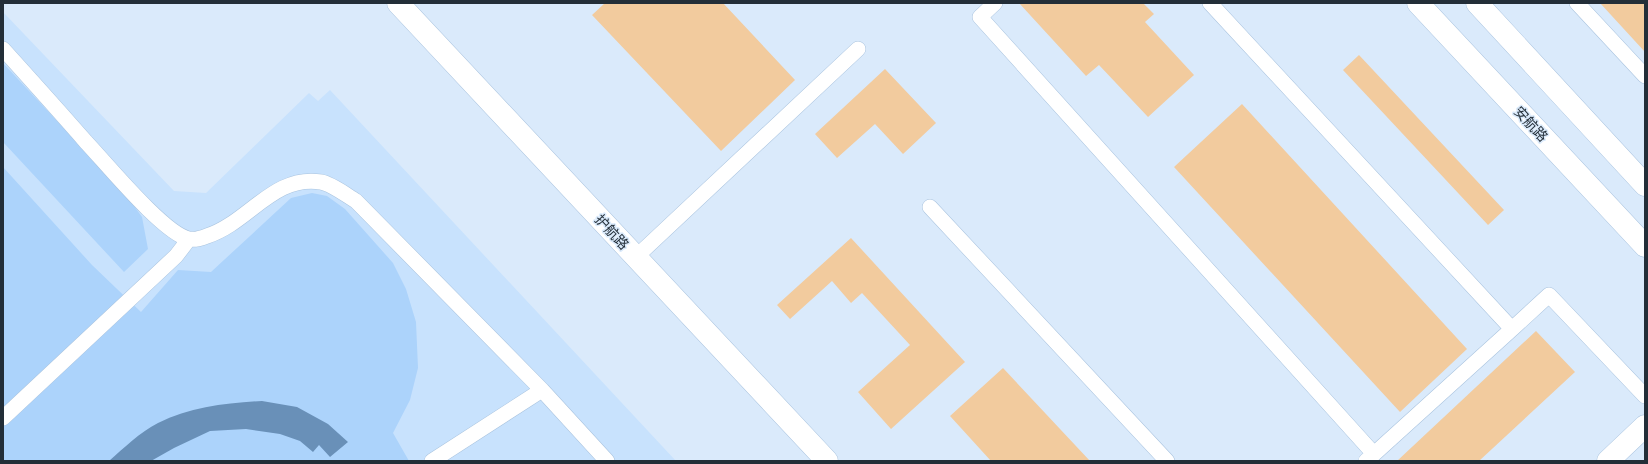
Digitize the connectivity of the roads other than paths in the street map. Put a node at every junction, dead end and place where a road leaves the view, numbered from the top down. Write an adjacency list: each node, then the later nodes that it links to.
1 (995, 3): 20 (lane)
2 (1210, 3): 15 (lane)
3 (1418, 3): 13 (street, 安航路)
4 (1477, 3): 10 (street)
5 (1577, 3): 9 (lane)
6 (408, 7): 14 (street, 护航路)
7 (3, 49): 12 (lane)
8 (858, 49): 14 (lane)
9 (1645, 76)
10 (1645, 185)
11 (930, 207): 24 (lane)
12 (189, 239): 16 (lane); 18 (lane)
13 (1645, 246)
14 (636, 257): 23 (street, 护航路)
15 (1512, 328): 17 (lane); 20 (lane)
16 (542, 390): 21 (lane); 22 (lane)
17 (1645, 396)
18 (3, 418)
19 (1645, 426): 25 (street)
20 (1370, 458)
21 (432, 461)
22 (607, 461)
23 (827, 461)
24 (1166, 461)
25 (1608, 461)

